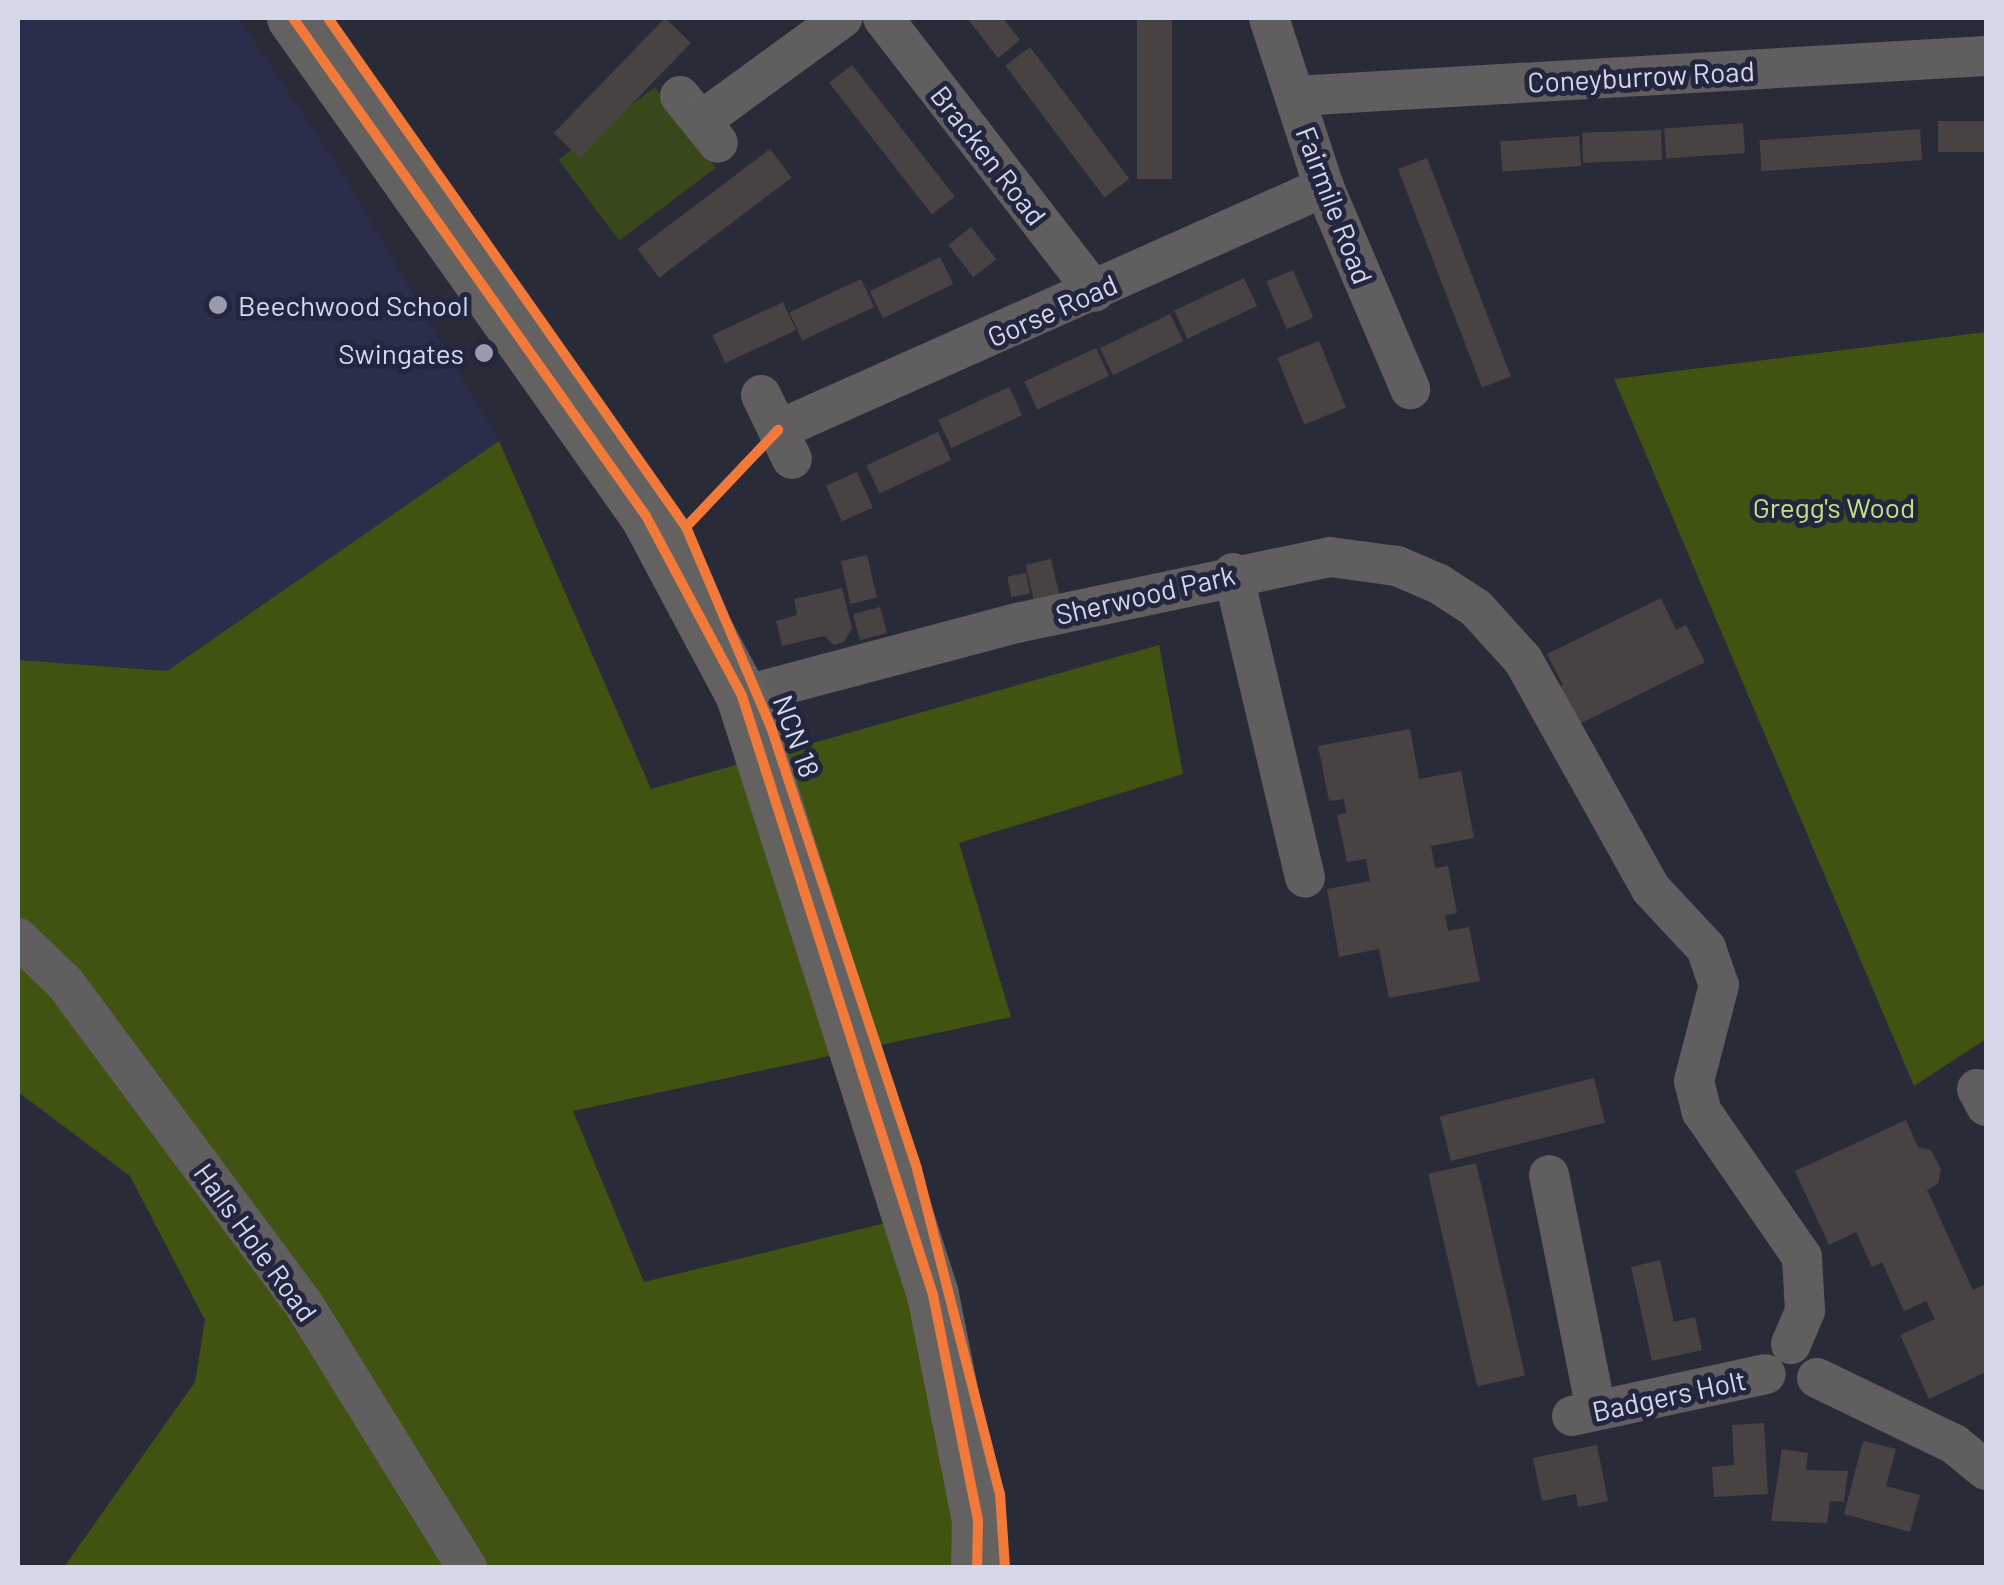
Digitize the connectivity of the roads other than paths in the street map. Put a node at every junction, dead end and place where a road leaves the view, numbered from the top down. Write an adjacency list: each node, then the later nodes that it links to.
1 (293, 18): 13 (main road)
2 (842, 18): 7 (street)
3 (884, 18): 9 (street, Bracken Road)
4 (1269, 18): 6 (street, Fairmile Road)
5 (1986, 56): 6 (street, Coneyburrow Road)
6 (1295, 96): 8 (street, Fairmile Road)
7 (700, 120)
8 (1324, 187): 9 (street, Gorse Road); 10 (street, Fairmile Road)
9 (1095, 292): 11 (street, Gorse Road)
10 (1410, 389)
11 (777, 428)
12 (1233, 573): 13 (street, Sherwood Park); 14 (street); 17 (street, Sherwood Park)
13 (742, 696): 20 (main road)
14 (1305, 878)
15 (18, 938): 19 (street, Halls Hole Road)
16 (1549, 1175): 17 (street, Badgers Holt)
17 (1778, 1359): 18 (street, Badgers Holt)
18 (1986, 1470)
19 (467, 1568)
20 (977, 1568)

